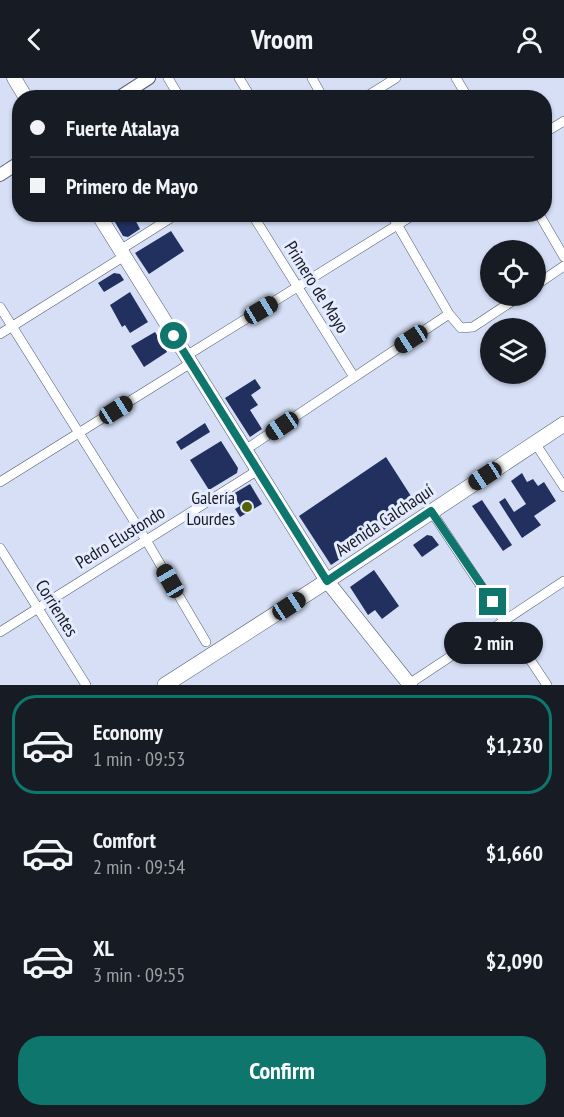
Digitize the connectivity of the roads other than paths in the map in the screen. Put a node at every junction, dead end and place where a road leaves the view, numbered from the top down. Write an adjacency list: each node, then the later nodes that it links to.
1 (149, 78): 3 (street)
2 (396, 78): 4 (street)
3 (130, 90)
4 (377, 90)
5 (103, 222): 12 (main road)
6 (166, 222): 12 (street)
7 (257, 222): 16 (street, Primero de Mayo)
8 (395, 222): 11 (street)
9 (403, 222): 11 (street)
10 (544, 222): 13 (street)
11 (397, 226): 16 (street); 19 (street)
12 (122, 253): 20 (street); 22 (main road)
13 (564, 257)
14 (564, 266): 15 (street)
15 (546, 278)
16 (298, 287): 22 (street); 23 (street, Primero de Mayo)
17 (505, 306): 19 (street)
18 (0, 307): 20 (street)
19 (449, 314): 23 (street)
20 (12, 327): 21 (street); 25 (street)
21 (0, 334)
22 (188, 359): 25 (street); 27 (main road)
23 (354, 377): 27 (street)
24 (564, 424): 26 (main road, Avenida Calchaquí)
25 (79, 433): 29 (street); 32 (street)
26 (535, 443): 30 (street); 31 (main road, Avenida Calchaquí)
27 (245, 450): 28 (main road)
28 (258, 470): 32 (street, Pedro Elustondo); 34 (main road)
29 (0, 482)
30 (564, 487)
31 (431, 511): 34 (main road, Avenida Calchaquí); 37 (street)
32 (146, 540): 36 (street, Pedro Elustondo); 39 (street)
33 (0, 548): 36 (street, Corrientes)
34 (327, 581): 40 (main road); 42 (main road, Avenida Calchaquí)
35 (564, 581): 37 (street)
36 (38, 609): 38 (street, Pedro Elustondo); 41 (street, Corrientes)
37 (505, 620): 40 (street); 43 (street)
38 (0, 632)
39 (206, 642)
40 (410, 684)
41 (86, 685)
42 (165, 685)
43 (547, 685)

